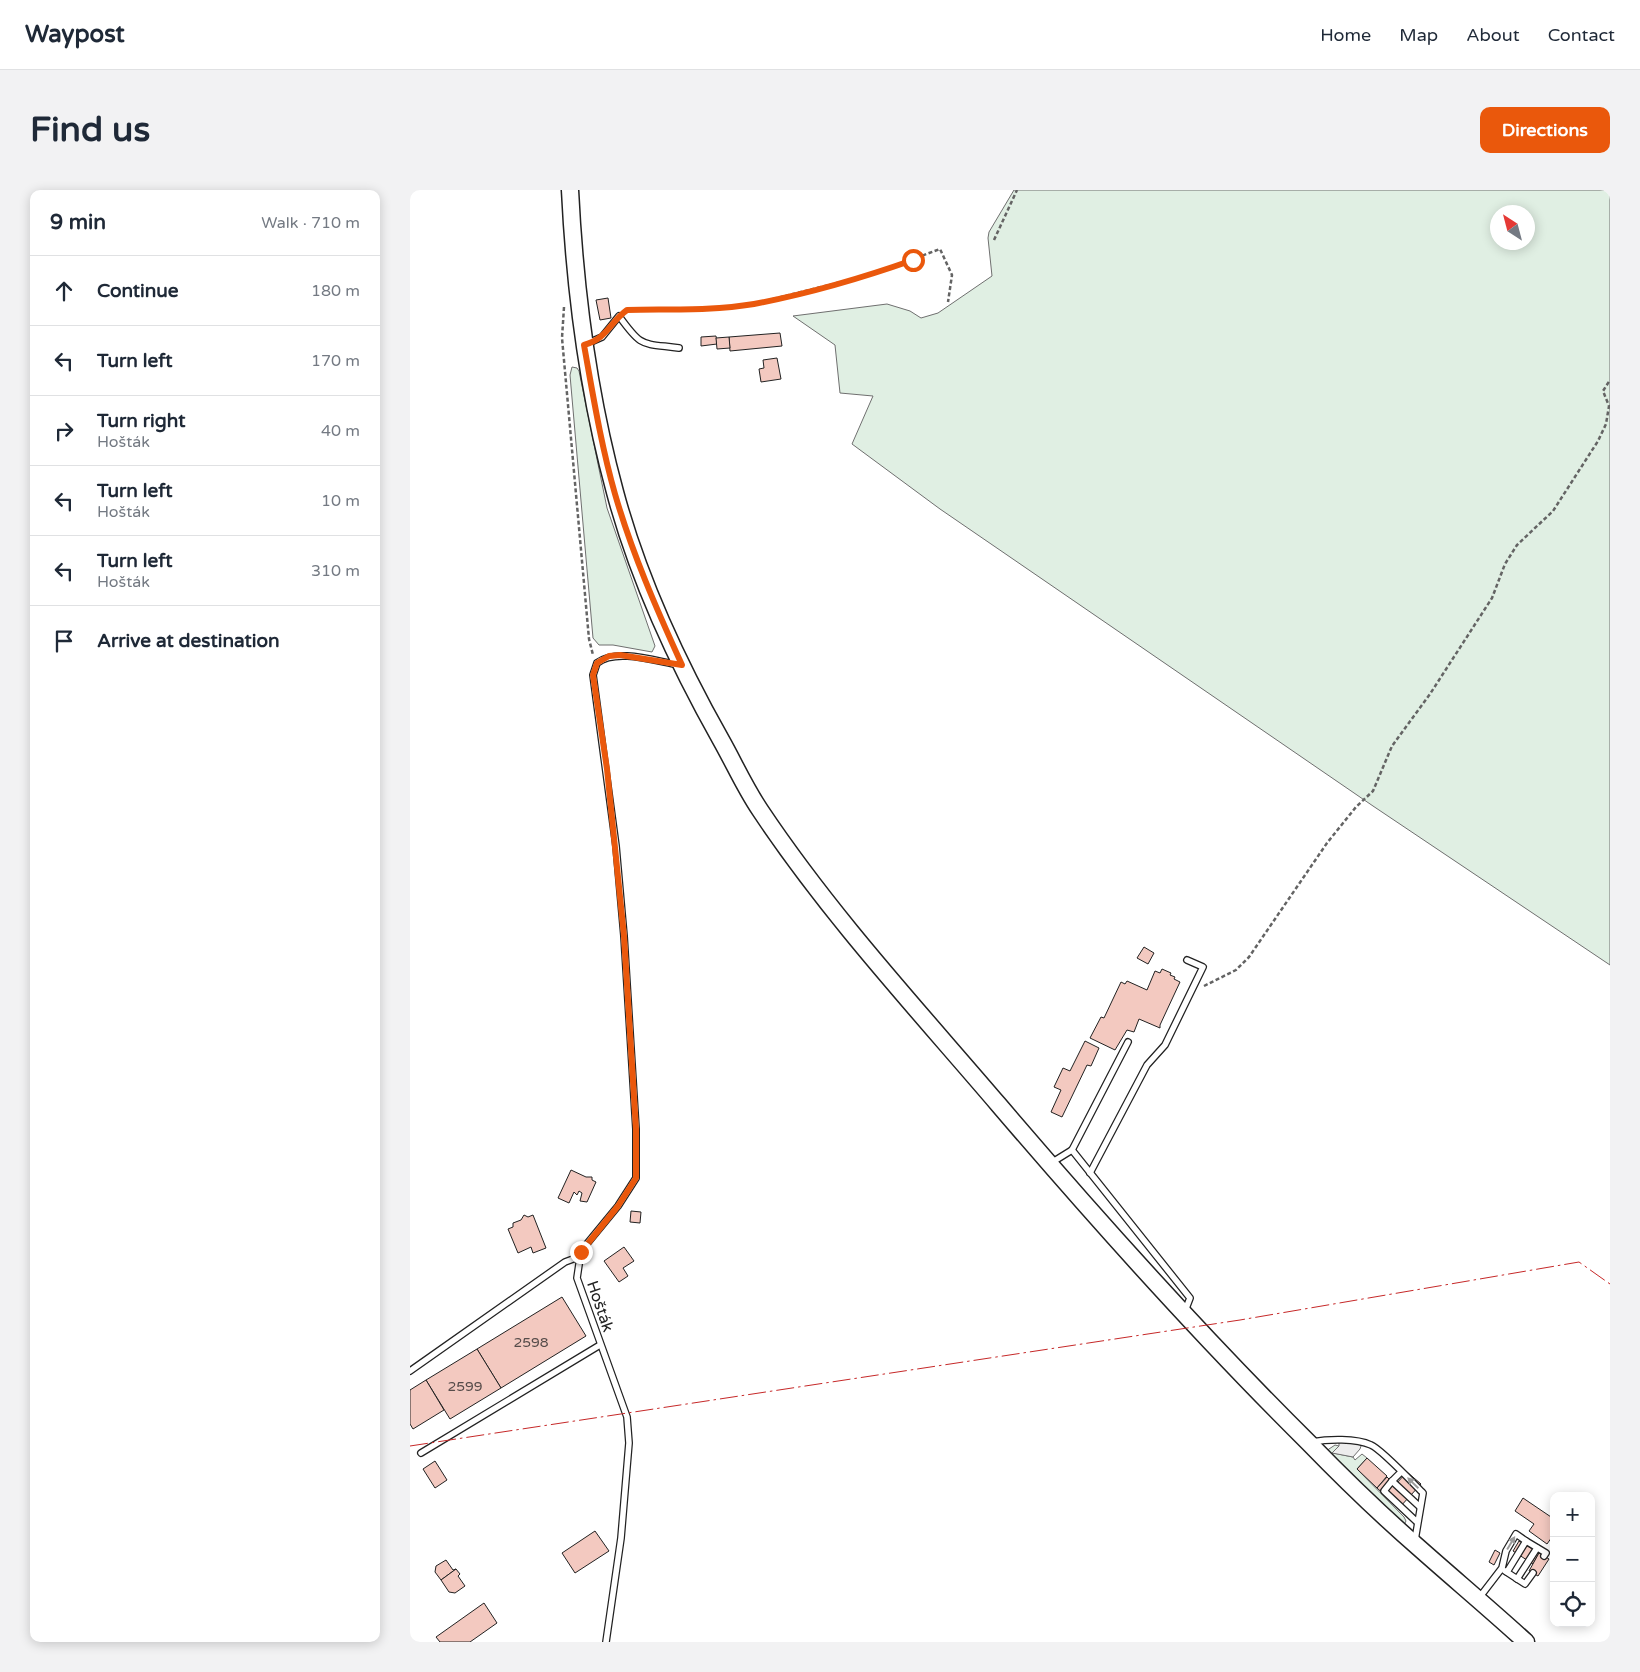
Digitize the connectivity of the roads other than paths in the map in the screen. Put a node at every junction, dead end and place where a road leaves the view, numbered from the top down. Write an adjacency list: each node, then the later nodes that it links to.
1 (570, 190): 2 (main road)
2 (584, 345): 3 (lane); 4 (main road)
3 (679, 348)
4 (682, 665): 8 (main road); 10 (lane, Hošták)
5 (1187, 960): 9 (lane)
6 (1128, 1042): 7 (lane)
7 (1072, 1150): 8 (lane); 9 (lane)
8 (1049, 1164): 11 (main road)
9 (1090, 1173): 11 (lane)
10 (581, 1256): 12 (lane, Hošták); 13 (lane)
11 (1184, 1314): 14 (main road)
12 (600, 1345): 15 (lane); 28 (lane, Hošták)
13 (410, 1371)
14 (1309, 1443): 16 (lane); 21 (main road)
15 (421, 1453)
16 (1401, 1472): 17 (lane); 18 (lane, one-way to 16)
17 (1392, 1481): 18 (lane); 19 (lane)
18 (1420, 1507): 19 (lane)
19 (1417, 1522): 21 (lane)
20 (1526, 1541): 22 (lane); 24 (lane); 24 (lane, one-way to 20)
21 (1414, 1544): 27 (main road)
22 (1537, 1548): 23 (lane); 26 (lane)
23 (1544, 1556)
24 (1504, 1570): 26 (lane); 27 (lane)
25 (1533, 1574): 26 (lane)
26 (1517, 1579)
27 (1478, 1599): 29 (main road)
28 (606, 1642)
29 (1526, 1642)

